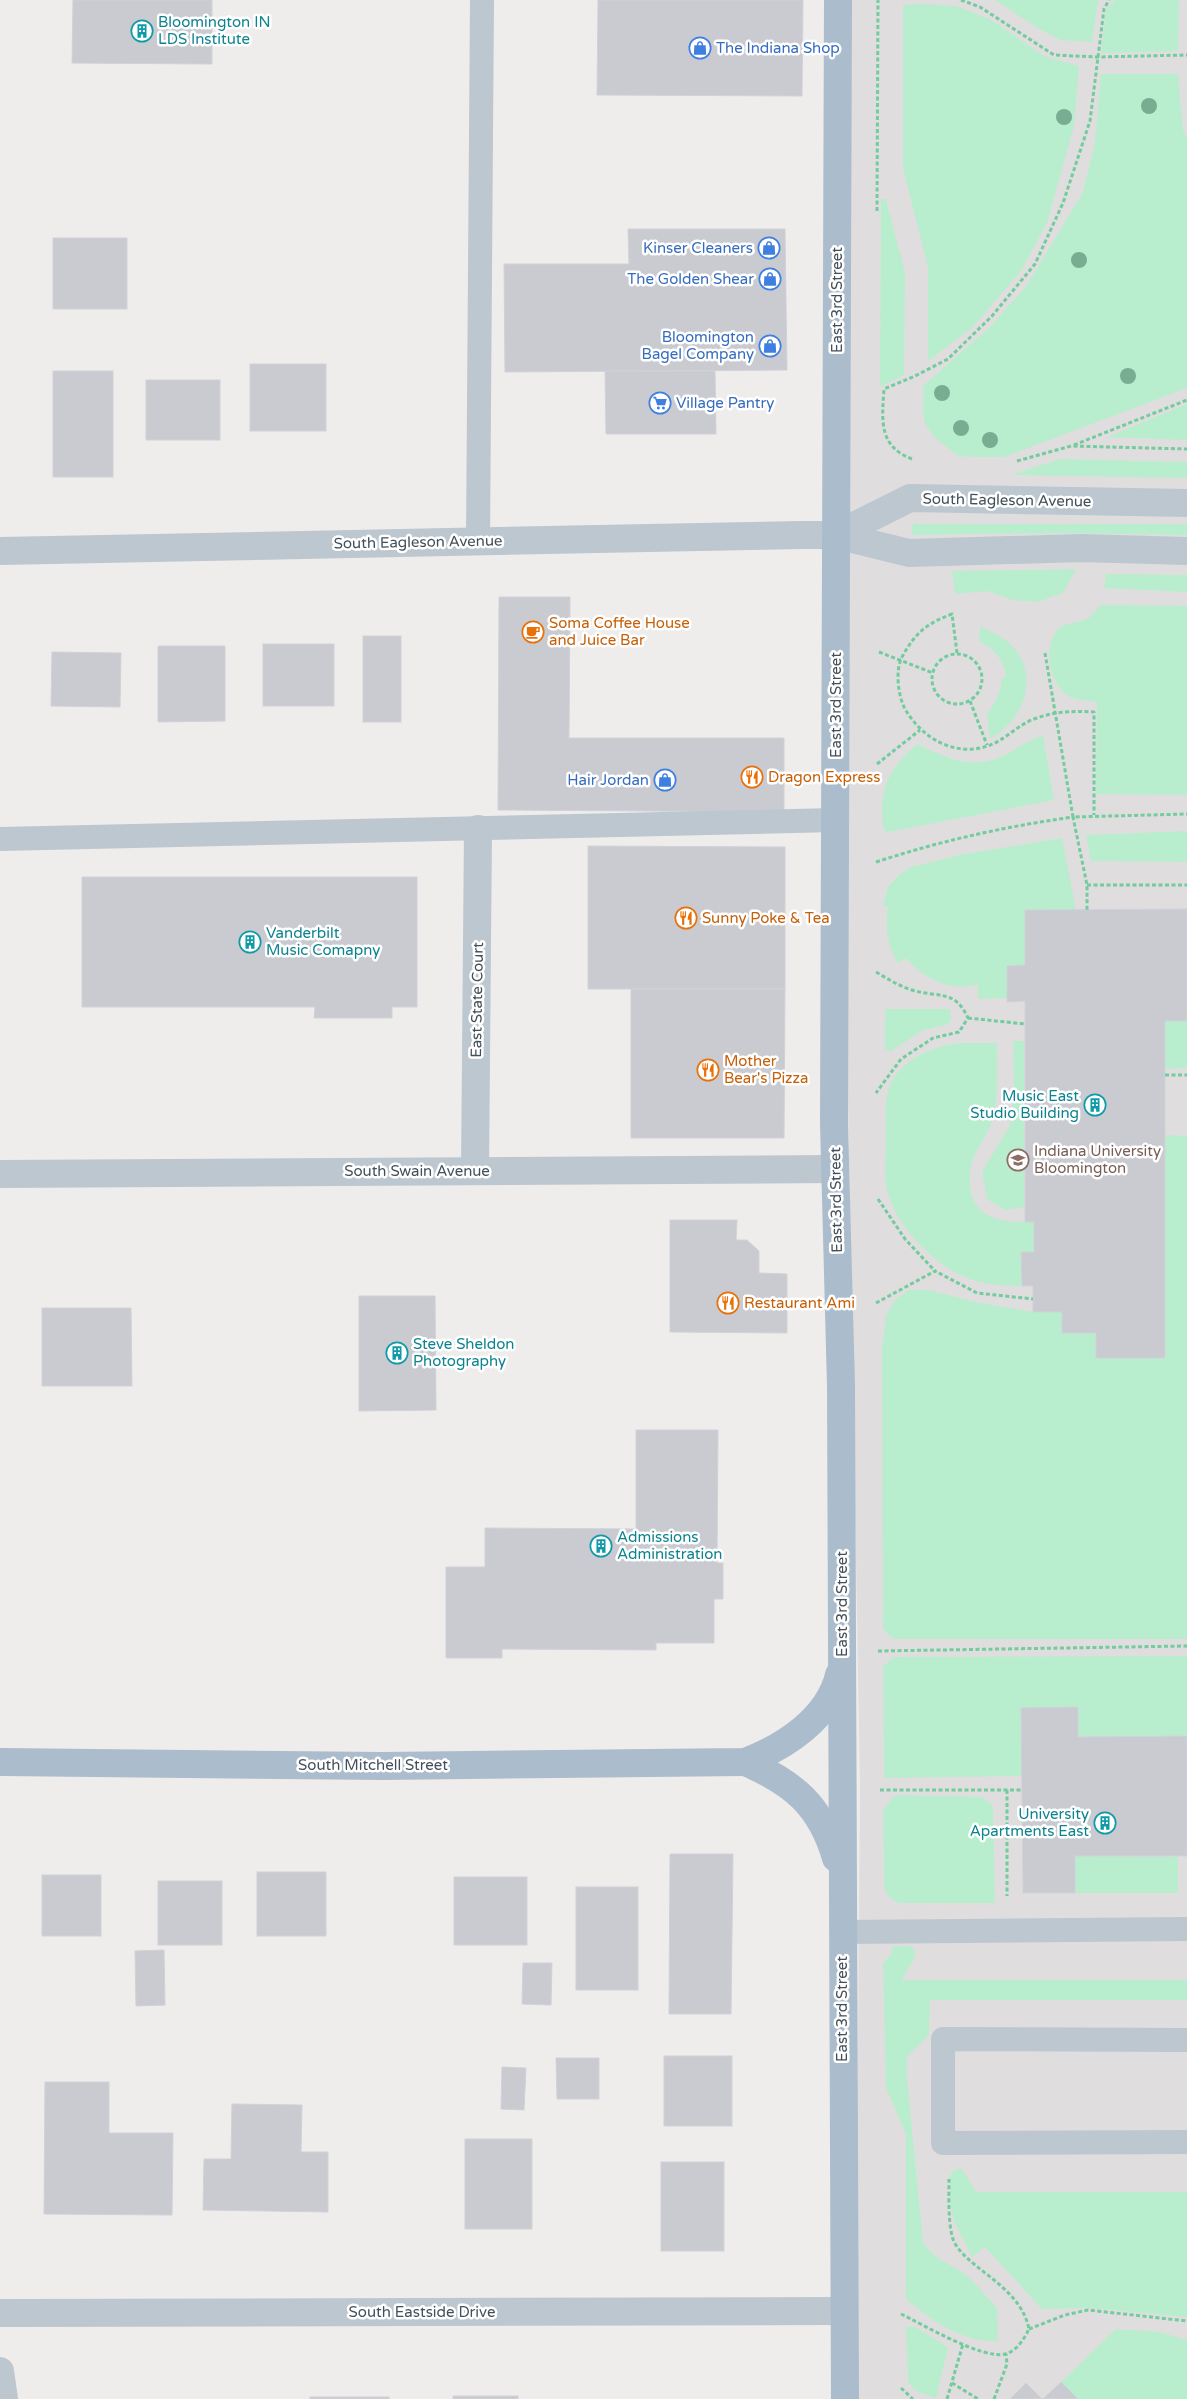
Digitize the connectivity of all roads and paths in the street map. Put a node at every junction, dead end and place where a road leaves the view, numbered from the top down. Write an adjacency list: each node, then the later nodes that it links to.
1 (482, 0): 14 (lane)
2 (838, 0): 13 (main road, East 3rd Street)
3 (961, 0): 6 (path)
4 (1109, 0): 6 (path)
5 (1187, 55): 6 (path)
6 (1097, 58): 10 (path)
7 (1187, 400): 8 (path)
8 (1071, 446): 9 (path); 11 (path)
9 (1187, 449)
10 (920, 460)
11 (1014, 462)
12 (1187, 503): 13 (street, South Eagleson Avenue)
13 (836, 535): 14 (street, South Eagleson Avenue); 15 (street, South Eagleson Avenue); 30 (main road, East 3rd Street)
14 (478, 541): 16 (street, South Eagleson Avenue)
15 (1187, 550)
16 (0, 551)
17 (879, 652): 20 (path)
18 (957, 653): 20 (path); 21 (path); 22 (path)
19 (1045, 653): 23 (path)
20 (900, 661): 21 (path); 24 (path)
21 (932, 673): 22 (path)
22 (970, 701): 25 (path)
23 (1055, 713): 25 (path); 28 (path); 29 (path)
24 (920, 730): 25 (path); 26 (path)
25 (987, 745)
26 (877, 764)
27 (1187, 814): 28 (path)
28 (1094, 815): 29 (path)
29 (1073, 816): 33 (path); 34 (path)
30 (836, 820): 31 (lane); 43 (main road, East 3rd Street)
31 (478, 829): 32 (lane); 44 (street, East State Court)
32 (0, 839)
33 (876, 862)
34 (1087, 885): 35 (path); 36 (path)
35 (1187, 885)
36 (1087, 910)
37 (876, 972): 38 (path)
38 (968, 1018): 39 (path); 42 (path)
39 (1025, 1024)
40 (1165, 1075): 41 (path)
41 (1187, 1075)
42 (876, 1093)
43 (835, 1169): 44 (street, South Swain Avenue); 52 (main road, East 3rd Street)
44 (475, 1171): 45 (street, South Swain Avenue)
45 (0, 1174)
46 (878, 1198): 47 (path)
47 (935, 1271): 48 (path); 49 (path)
48 (1033, 1299)
49 (876, 1303)
50 (1187, 1646): 51 (path)
51 (875, 1651)
52 (842, 1661): 54 (main road, South Mitchell Street); 58 (main road, East 3rd Street)
53 (0, 1762): 54 (main road, South Mitchell Street)
54 (745, 1762): 58 (main road, South Mitchell Street)
55 (874, 1790): 56 (path)
56 (1007, 1790): 57 (path); 60 (path)
57 (1022, 1790)
58 (842, 1896): 61 (main road, East 3rd Street)
59 (1187, 1929): 60 (lane)
60 (1007, 1930): 61 (lane)
61 (842, 1932): 65 (main road, East 3rd Street)
62 (1187, 2040): 64 (lane)
63 (1187, 2142): 64 (lane)
64 (949, 2143): 69 (path)
65 (844, 2311): 66 (street, South Eastside Drive); 75 (main road, East 3rd Street)
66 (0, 2313)
67 (901, 2314): 70 (path)
68 (1187, 2320): 69 (path)
69 (1029, 2329): 71 (path)
70 (963, 2344): 71 (path); 73 (path)
71 (1006, 2354): 80 (path)
72 (0, 2371): 76 (street)
73 (952, 2383): 78 (path); 79 (path)
74 (901, 2388): 77 (path)
75 (849, 2395)
76 (4, 2399)
77 (913, 2399)
78 (947, 2399)
79 (978, 2399)
80 (994, 2399)

